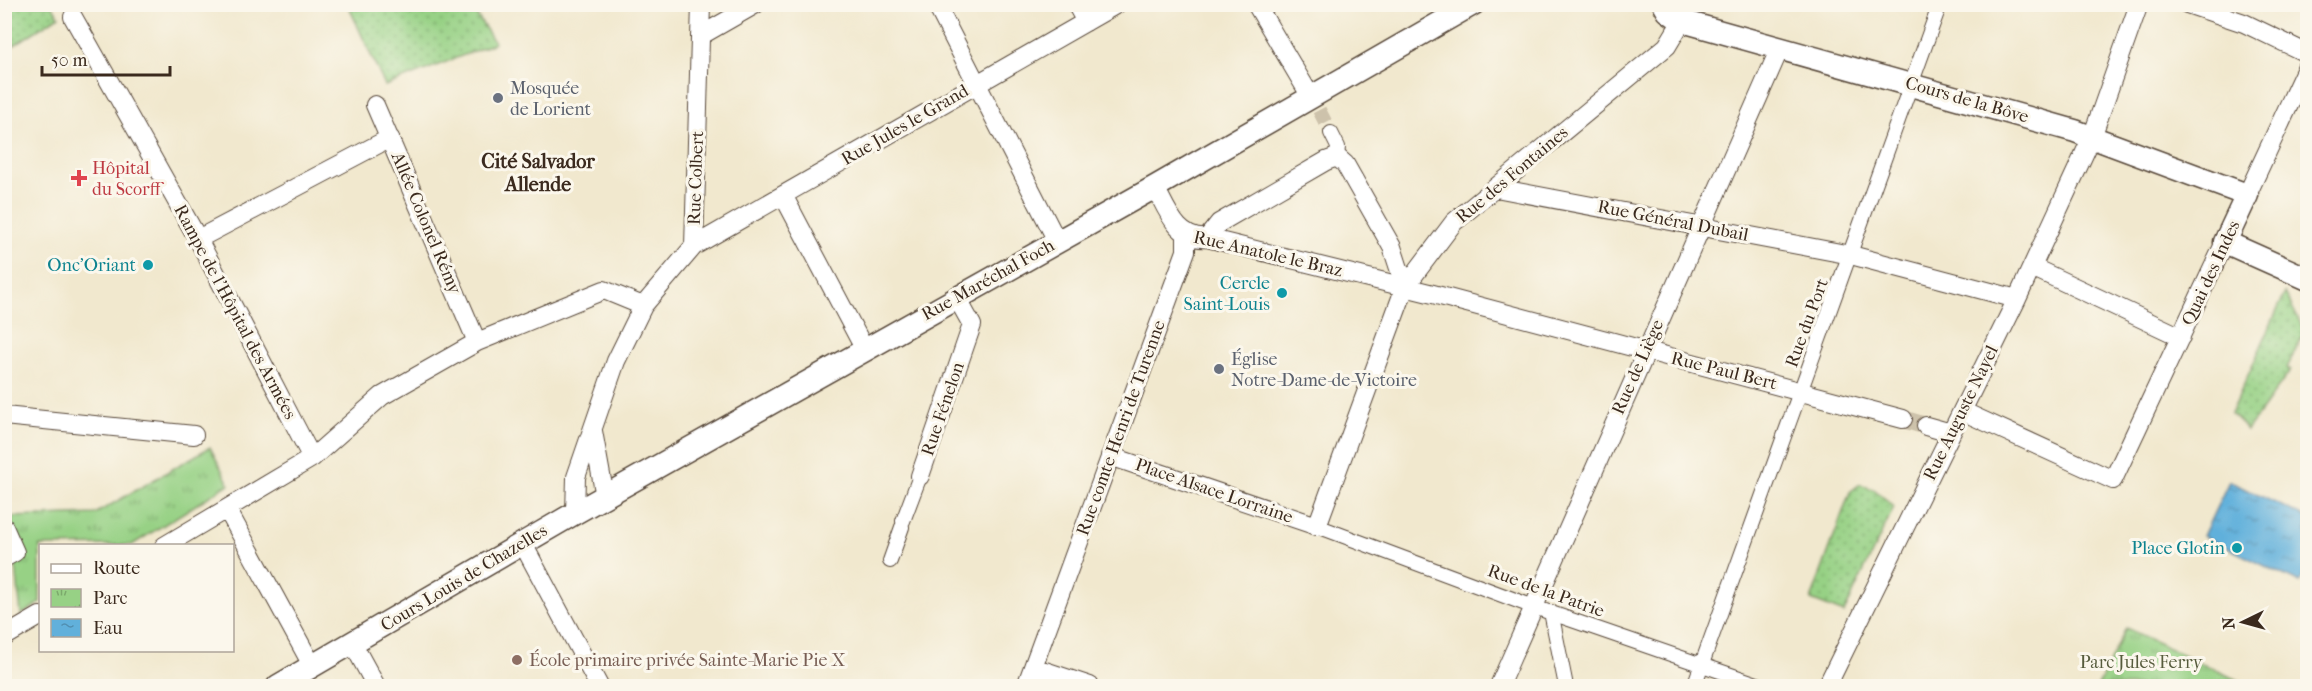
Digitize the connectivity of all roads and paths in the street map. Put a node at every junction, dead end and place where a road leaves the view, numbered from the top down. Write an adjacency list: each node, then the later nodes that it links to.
1 (701, 4): 15 (street, Rue Colbert)
2 (756, 4): 15 (street)
3 (936, 4): 20 (street)
4 (1076, 4): 14 (street)
5 (1117, 4): 14 (street, Rue Jules le Grand)
6 (1256, 4): 21 (street)
7 (1473, 4): 21 (street, Rue Maréchal Foch)
8 (1664, 4): 13 (street)
9 (1940, 4): 19 (street, Rue du Port)
10 (2139, 4): 24 (street, Rue Auguste Nayel)
11 (2187, 4): 17 (street)
12 (73, 17): 34 (street, Rampe de l'Hôpital des Armées)
13 (1682, 21): 16 (street, Cours de la Bôve); 28 (street, Rue des Fontaines)
14 (1086, 22): 20 (street, Rue Jules le Grand)
15 (700, 36): 37 (street, Rue Colbert)
16 (1780, 48): 19 (street, Cours de la Bôve); 31 (street, Rue de Liège)
17 (2307, 54)
18 (2307, 64): 30 (street, Quai des Indes)
19 (1912, 83): 24 (street, Cours de la Bôve); 38 (street, Rue du Port)
20 (977, 84): 29 (street, Rue Jules le Grand); 35 (street)
21 (1315, 104): 27 (street, Rue Maréchal Foch)
22 (375, 105): 25 (street, Allée Colonel Rémy)
23 (1331, 133): 26 (street)
24 (2092, 137): 30 (street, Cours de la Bôve); 39 (street, Rue Auguste Nayel)
25 (390, 138): 34 (street); 46 (street, Allée Colonel Rémy)
26 (1337, 157): 33 (street); 41 (street)
27 (1155, 187): 32 (street, Rue Anatole le Braz); 35 (street, Rue Maréchal Foch)
28 (1496, 188): 31 (street, Rue Général Dubail); 41 (street, Rue des Fontaines)
29 (783, 195): 37 (street, Rue Jules le Grand); 47 (street)
30 (2247, 195): 36 (street, Quai des Indes)
31 (1700, 226): 38 (street, Rue Général Dubail); 48 (street, Rue de Liège)
32 (1186, 234): 33 (street, Rue Anatole le Braz); 57 (street, Rue comte Henri de Turenne)
33 (1207, 238): 41 (street, Rue Anatole le Braz)
34 (198, 239): 58 (street, Rampe de l'Hôpital des Armées)
35 (1058, 241): 42 (street, Rue Maréchal Foch)
36 (2225, 242): 40 (street); 45 (street, Quai des Indes)
37 (694, 246): 44 (street, Rue Colbert)
38 (1851, 255): 43 (street, Rue Général Dubail); 49 (street, Rue du Port)
39 (2032, 267): 43 (street, Rue Auguste Nayel); 45 (street)
40 (2307, 279)
41 (1405, 287): 48 (street, Rue Paul Bert); 63 (street, Rue des Fontaines)
42 (957, 298): 47 (street, Rue Maréchal Foch); 59 (street, Rue Fénelon)
43 (2017, 299): 50 (street, Rue Auguste Nayel)
44 (643, 306): 46 (street); 54 (street, Rue Colbert)
45 (2181, 337): 50 (street, Quai des Indes)
46 (477, 342): 58 (street)
47 (865, 350): 60 (street, Rue Maréchal Foch)
48 (1645, 351): 49 (street, Rue Paul Bert); 69 (street, Rue de Liège)
49 (1802, 391): 52 (street, Rue Paul Bert); 74 (street, Rue du Port)
50 (1962, 411): 55 (street, Rue Auguste Nayel)
51 (4, 416): 56 (street)
52 (1903, 419)
53 (1926, 426): 55 (street)
54 (593, 432): 60 (street, Rue Colbert); 62 (street, Rue Colbert)
55 (1952, 433): 86 (street, Rue Auguste Nayel)
56 (194, 435)
57 (1110, 456): 63 (street, Place Alsace Lorraine); 75 (street, Rue comte Henri de Turenne)
58 (312, 458): 61 (street)
59 (920, 476): 68 (street, Rue Fénelon)
60 (605, 497): 62 (street, Cours Louis de Chazelles)
61 (227, 509): 65 (street); 76 (street)
62 (575, 513): 66 (street, Cours Louis de Chazelles)
63 (1317, 526): 69 (street, Rue de la Patrie)
64 (4, 527): 67 (street)
65 (167, 544)
66 (523, 544): 73 (street, Cours Louis de Chazelles); 79 (street)
67 (4, 558)
68 (890, 561)
69 (1534, 606): 70 (street, Rue de la Patrie); 82 (street, Rue de Liège)
70 (1551, 612): 74 (street, Rue de la Patrie); 83 (street)
71 (39, 617): 72 (street)
72 (4, 637)
73 (353, 644): 76 (street, Cours Louis de Chazelles); 78 (street)
74 (1704, 666): 84 (street, Rue du Port); 85 (street, Rue de la Patrie)
75 (1033, 667): 80 (street, Rue comte Henri de Turenne); 81 (street)
76 (305, 676): 77 (street, Cours Louis de Chazelles)
77 (278, 687)
78 (376, 687)
79 (599, 687)
80 (1026, 687)
81 (1090, 687)
82 (1499, 687)
83 (1566, 687)
84 (1694, 687)
85 (1763, 687)
86 (1827, 687)

